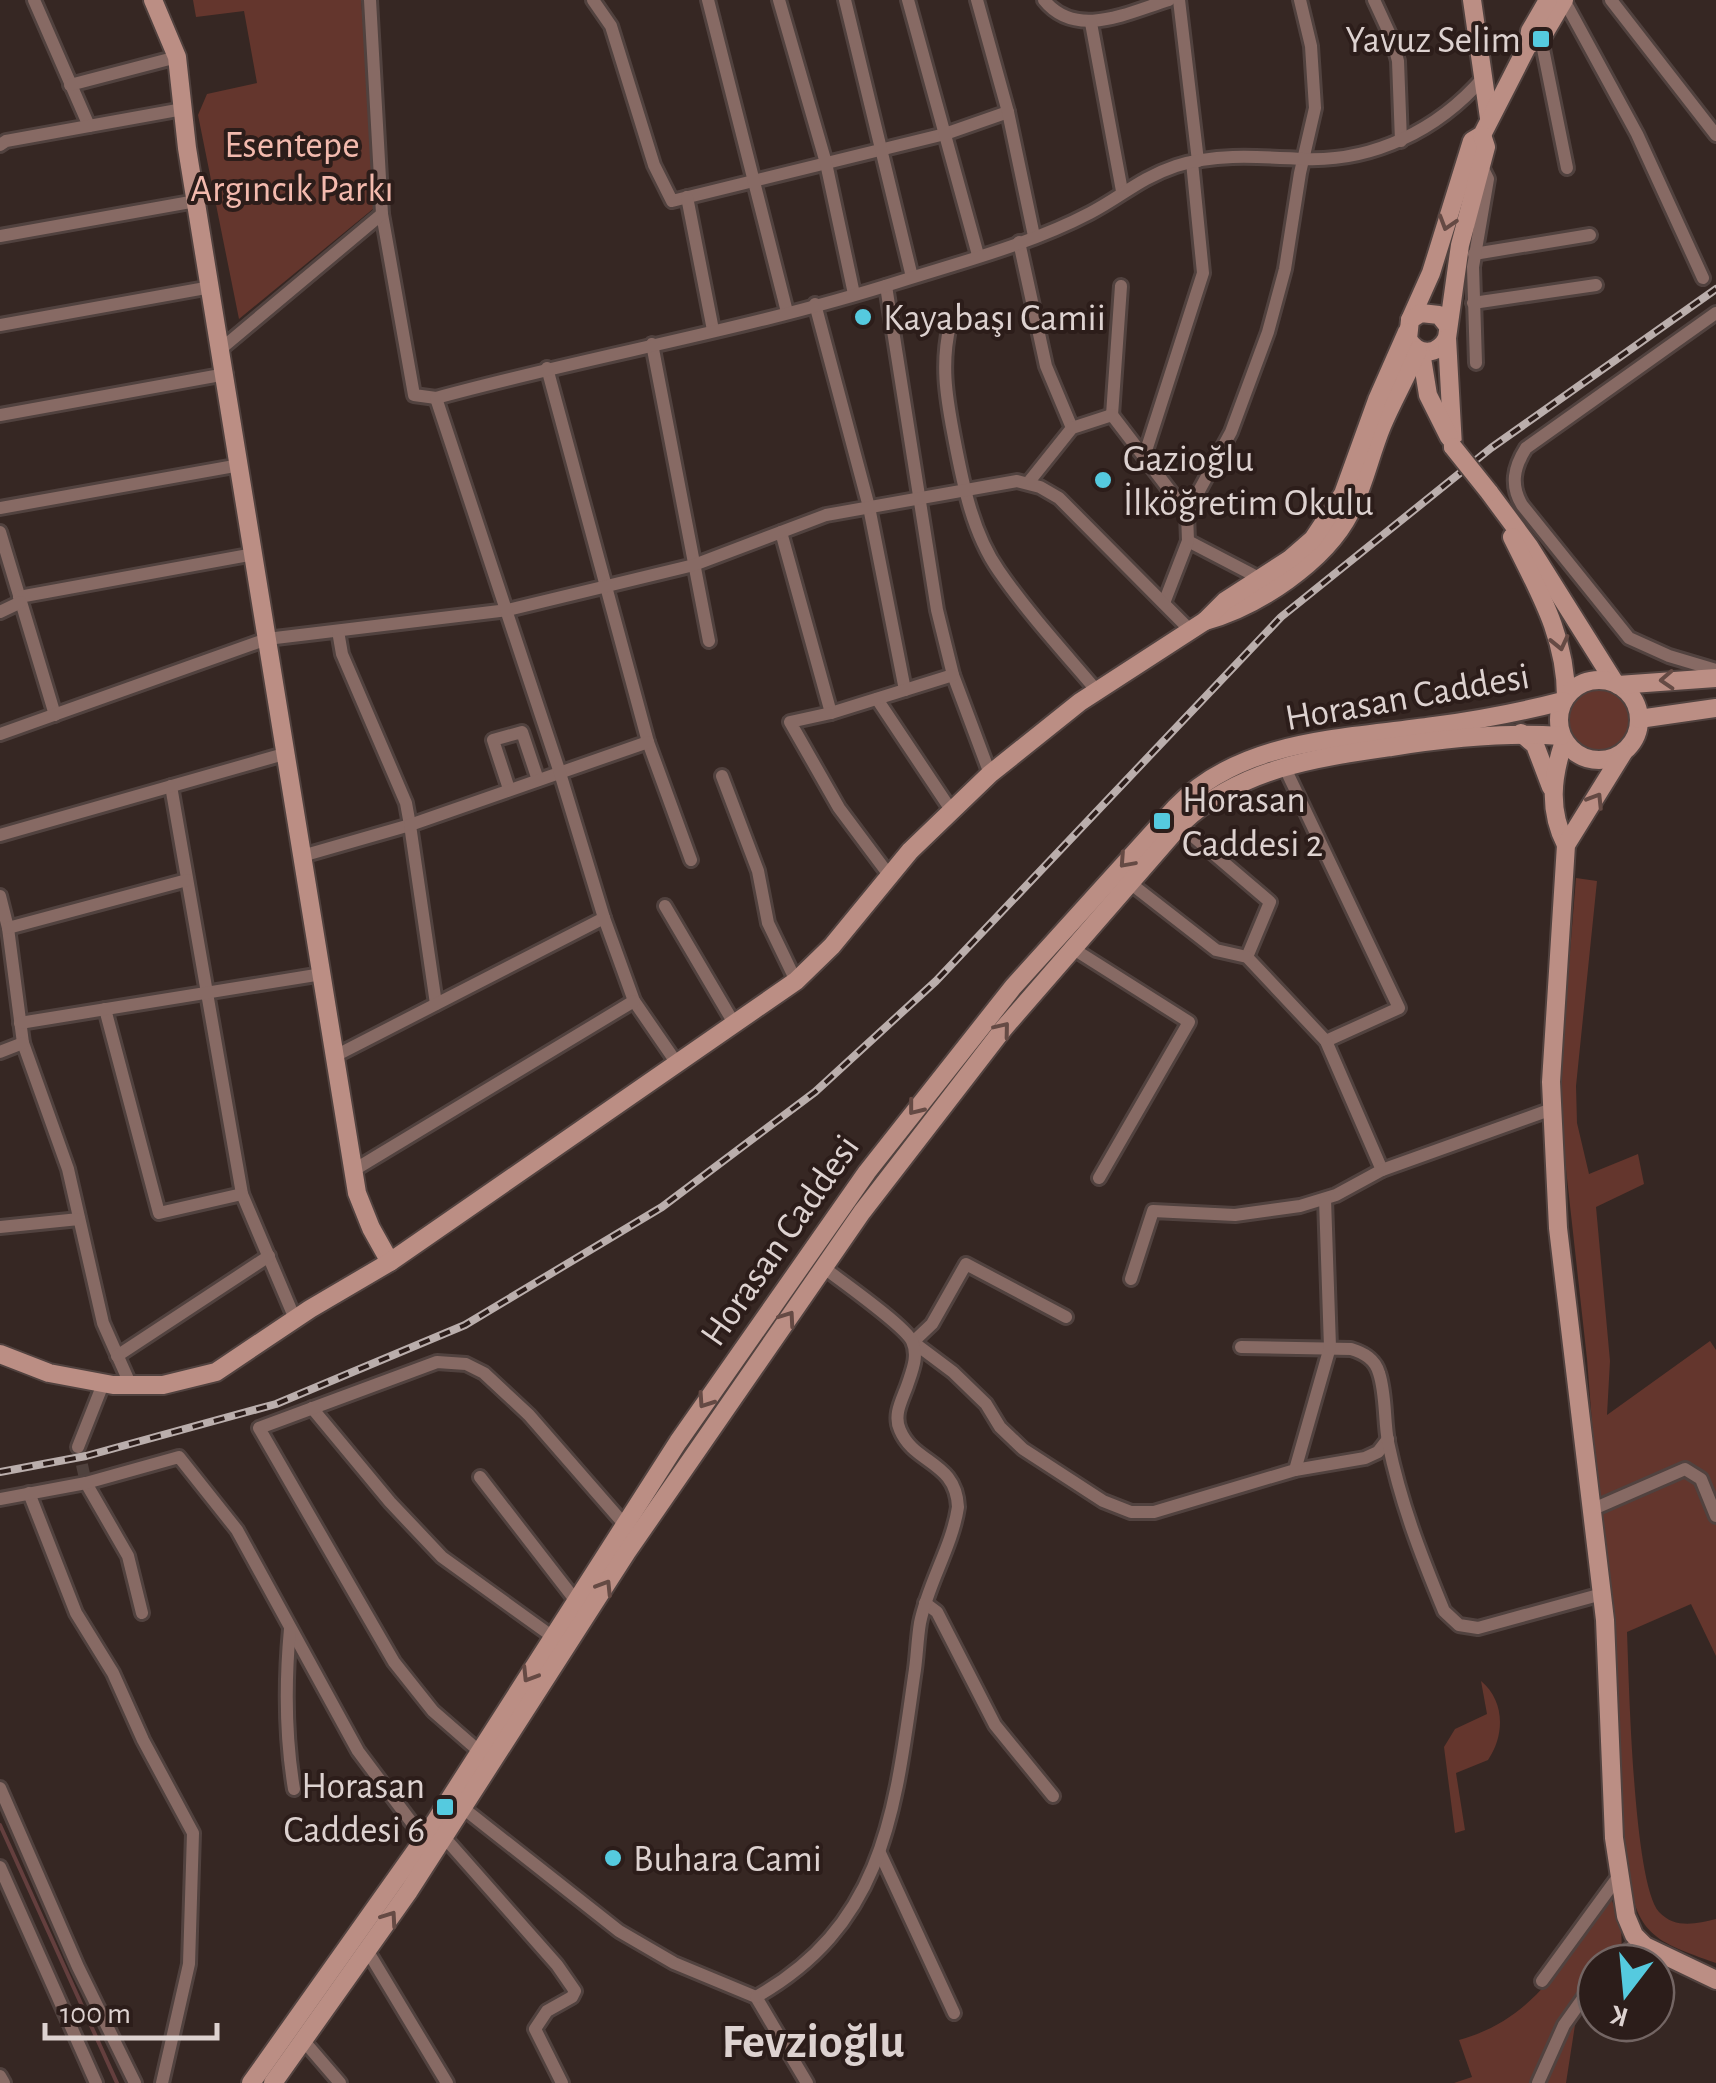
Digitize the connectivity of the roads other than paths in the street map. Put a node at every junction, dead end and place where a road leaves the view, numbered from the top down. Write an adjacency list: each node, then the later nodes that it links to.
1 (34, 0): 23 (street)
2 (153, 0): 21 (street)
3 (370, 0): 42 (street)
4 (594, 0): 40 (street)
5 (708, 0): 38 (street)
6 (779, 0): 35 (street)
7 (844, 0): 32 (street)
8 (908, 0): 28 (street)
9 (977, 0): 25 (street)
10 (1044, 0): 19 (street)
11 (1169, 0): 19 (street)
12 (1179, 0): 34 (street)
13 (1300, 0): 33 (street)
14 (1374, 0): 30 (street)
15 (1472, 0): 22 (street)
16 (1548, 0): 20 (street)
17 (1564, 0): 20 (street); 50 (street)
18 (1611, 0): 29 (street)
19 (1091, 23): 39 (street)
20 (1535, 42): 27 (street); 37 (street)
21 (177, 57): 23 (street); 24 (street)
22 (1483, 78): 27 (street); 30 (street)
23 (70, 84): 26 (street)
24 (182, 110): 26 (street); 41 (street)
25 (1008, 112): 28 (street); 45 (street)
26 (89, 126): 31 (street)
27 (1486, 127): 36 (street); 62 (street, one-way to 62)
28 (945, 134): 32 (street); 48 (street)
29 (1716, 135)
30 (1401, 140): 33 (street)
31 (0, 145)
32 (882, 149): 35 (street); 49 (street)
33 (1304, 159): 34 (street); 86 (street)
34 (1195, 162): 39 (street); 78 (street)
35 (826, 163): 38 (street); 55 (street)
36 (1481, 165): 47 (street); 64 (street)
37 (1567, 168)
38 (755, 180): 40 (street); 58 (street)
39 (1122, 191): 45 (street)
40 (687, 197): 63 (street)
41 (196, 200): 44 (street); 54 (street)
42 (382, 214): 66 (street); 71 (street)
43 (1590, 235): 47 (street)
44 (0, 236)
45 (1034, 236): 46 (street)
46 (1019, 242): 48 (street); 76 (street)
47 (1474, 254): 56 (street)
48 (978, 255): 49 (street)
49 (912, 278): 52 (street)
50 (1703, 278)
51 (1596, 285): 56 (street)
52 (886, 286): 55 (street); 83 (street)
53 (1121, 286): 75 (street)
54 (211, 288): 60 (street); 66 (street)
55 (854, 294): 57 (street)
56 (1474, 303): 68 (street)
57 (815, 304): 58 (street); 84 (street)
58 (787, 312): 63 (street)
59 (1716, 313): 102 (street)
60 (0, 325)
61 (950, 325): 81 (street)
62 (1409, 326): 64 (street); 67 (street); 92 (street)
63 (714, 330): 65 (street)
64 (1447, 332): 67 (street); 77 (street)
65 (652, 344): 69 (street); 91 (street)
66 (222, 348): 70 (street)
67 (1420, 351): 72 (street); 73 (street)
68 (1476, 362)
69 (546, 368): 71 (street); 93 (street)
70 (226, 374): 74 (street); 79 (street)
71 (436, 398): 96 (street)
72 (1395, 399): 73 (street); 98 (street)
73 (1434, 405): 77 (street)
74 (0, 415)
75 (1112, 415): 76 (street); 78 (street)
76 (1072, 428): 80 (street)
77 (1454, 446): 82 (street, bridge)
78 (1144, 457): 86 (street)
79 (240, 465): 85 (street); 90 (street)
80 (1028, 483): 81 (street); 95 (street)
81 (964, 490): 83 (street); 107 (street)
82 (1489, 492): 105 (street); 109 (street, one-way to 109)
83 (921, 498): 84 (street); 103 (street)
84 (869, 507): 88 (street); 106 (street)
85 (0, 508)
86 (1187, 514): 89 (street)
87 (0, 532): 94 (street)
88 (781, 532): 91 (street); 111 (street)
89 (1188, 541): 92 (street); 95 (street)
90 (254, 554): 94 (street); 100 (street)
91 (694, 565): 93 (street); 101 (street)
92 (1261, 579): 98 (street)
93 (604, 587): 96 (street); 117 (street)
94 (20, 599): 97 (street); 112 (street)
95 (1164, 603): 98 (street)
96 (506, 610): 99 (street); 121 (street)
97 (0, 612)
98 (1198, 626): 107 (street)
99 (338, 631): 100 (street); 129 (street)
100 (267, 639): 112 (street); 119 (street)
101 (710, 641)
102 (1716, 670)
103 (953, 675): 106 (street); 122 (street)
104 (1716, 678): 105 (street, one-way to 105)
105 (1616, 684): 109 (street); 113 (street)
106 (905, 690): 108 (street)
107 (1097, 691): 122 (street)
108 (877, 699): 111 (street); 128 (street)
109 (1564, 699): 116 (street); 188 (street, Horasan Caddesi, one-way to 188)
110 (1716, 708): 113 (street)
111 (831, 713): 135 (street)
112 (55, 714): 115 (street)
113 (1639, 720): 118 (street)
114 (1520, 733): 116 (street, Horasan Caddesi); 120 (street, Horasan Caddesi); 127 (street)
115 (0, 734)
116 (1563, 738): 118 (street); 127 (street)
117 (648, 742): 121 (street); 134 (street)
118 (1623, 753): 132 (street, one-way to 118)
119 (284, 754): 125 (street); 133 (street)
120 (1284, 766): 130 (street, Horasan Caddesi); 152 (street)
121 (560, 773): 124 (street); 140 (street)
122 (990, 774): 128 (street)
123 (722, 776): 145 (street)
124 (538, 780): 126 (street); 126 (street)
125 (171, 786): 131 (street); 136 (street)
126 (509, 790): 129 (street)
127 (1552, 793): 132 (street)
128 (950, 810): 135 (street)
129 (410, 826): 133 (street); 148 (street)
130 (1180, 826): 137 (street, Horasan Caddesi); 143 (street)
131 (0, 835)
132 (1566, 845): 157 (street)
133 (302, 856): 144 (street)
134 (690, 860)
135 (889, 875): 145 (street)
136 (187, 880): 141 (street); 146 (street)
137 (1130, 883): 142 (street, Horasan Caddesi); 143 (street)
138 (0, 896): 141 (street)
139 (665, 906): 151 (street)
140 (604, 918): 147 (street); 148 (street)
141 (8, 928): 150 (street)
142 (1072, 948): 160 (street); 167 (street, Horasan Caddesi, one-way to 142)
143 (1247, 957): 152 (street)
144 (322, 974): 146 (street); 155 (street)
145 (796, 980): 151 (street)
146 (206, 992): 149 (street); 161 (street)
147 (634, 1001): 156 (street); 158 (street)
148 (436, 1004): 155 (street)
149 (105, 1009): 150 (street); 161 (street)
150 (20, 1022): 153 (street)
151 (735, 1025): 156 (street)
152 (1326, 1041): 159 (street)
153 (22, 1043): 154 (street); 163 (street)
154 (0, 1052)
155 (336, 1056): 158 (street)
156 (676, 1062): 166 (street)
157 (1552, 1108): 159 (street); 186 (street)
158 (354, 1170): 166 (street)
159 (1382, 1170): 162 (street)
160 (1098, 1178)
161 (242, 1194): 165 (street)
162 (1325, 1199): 168 (street); 173 (street)
163 (79, 1219): 164 (street); 175 (street)
164 (0, 1226)
165 (268, 1256): 170 (street); 175 (street)
166 (390, 1262): 170 (street)
167 (823, 1267): 171 (street); 199 (street, Horasan Caddesi, one-way to 167)
168 (1131, 1279)
169 (1066, 1317): 171 (street)
170 (295, 1319): 177 (street)
171 (912, 1342): 181 (street); 191 (street)
172 (1242, 1347): 173 (street)
173 (1330, 1347): 179 (street); 181 (street)
174 (0, 1354): 176 (street)
175 (117, 1356): 177 (street)
176 (103, 1384): 177 (street); 180 (street)
177 (131, 1386)
178 (312, 1408): 188 (street); 194 (street); 195 (street)
179 (1388, 1439): 181 (street); 189 (street)
180 (78, 1447)
181 (1294, 1470)
182 (480, 1477): 190 (street)
183 (86, 1484): 184 (street); 192 (street); 193 (street)
184 (29, 1493): 185 (street); 219 (street)
185 (0, 1498)
186 (1591, 1510): 187 (street); 189 (street)
187 (1716, 1516)
188 (624, 1524): 190 (street, Horasan Caddesi)
189 (1602, 1594): 204 (street)
190 (576, 1601): 194 (street, Horasan Caddesi)
191 (925, 1603): 198 (street); 202 (street)
192 (142, 1613)
193 (290, 1626): 197 (street); 201 (street)
194 (553, 1637): 195 (street, Horasan Caddesi, one-way to 195)
195 (480, 1752): 201 (street, Horasan Caddesi)
196 (0, 1788): 218 (street)
197 (294, 1789)
198 (1053, 1796)
199 (464, 1808): 200 (street, Horasan Caddesi); 211 (street)
200 (444, 1837): 208 (street, Horasan Caddesi, one-way to 200); 224 (street)
201 (424, 1838): 220 (street, Horasan Caddesi)
202 (880, 1853): 211 (street); 213 (street)
203 (0, 1867): 205 (street)
204 (1618, 1877): 206 (street); 209 (street)
205 (5, 1894): 217 (street)
206 (1639, 1941): 207 (street); 210 (street)
207 (1637, 1943)
208 (367, 1950): 214 (street, Horasan Caddesi); 223 (street)
209 (1542, 1980)
210 (1716, 1980)
211 (756, 1998): 225 (street)
212 (1576, 2008): 226 (street)
213 (954, 2013)
214 (303, 2040): 221 (street, Horasan Caddesi); 222 (street)
215 (0, 2076): 216 (street)
216 (4, 2083)
217 (96, 2083)
218 (135, 2083)
219 (162, 2083)
220 (252, 2083)
221 (273, 2083)
222 (340, 2083)
223 (447, 2083)
224 (562, 2083)
225 (807, 2083)
226 (1538, 2083)

